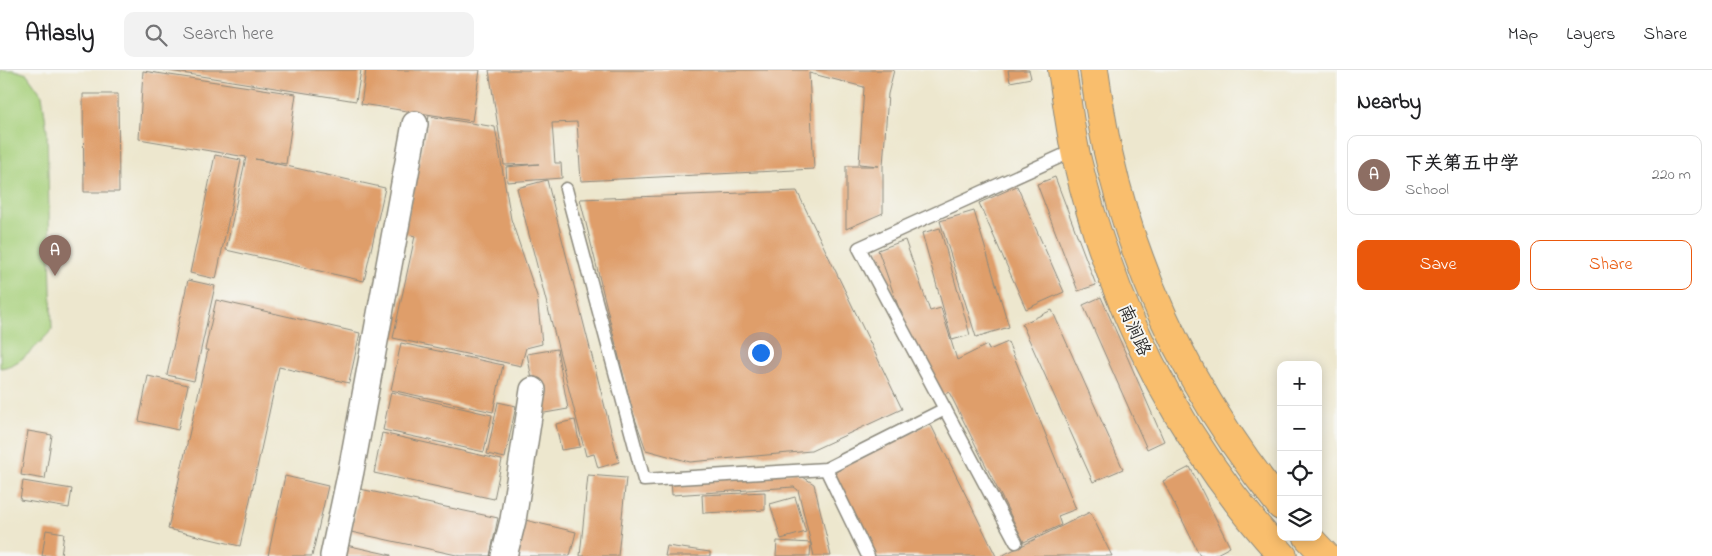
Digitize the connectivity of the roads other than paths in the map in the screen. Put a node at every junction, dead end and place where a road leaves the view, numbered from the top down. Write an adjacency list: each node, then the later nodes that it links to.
1 (1062, 70): 4 (highway, 南涧路)
2 (1094, 70): 9 (highway, 南涧路)
3 (414, 124): 12 (street)
4 (1075, 150): 7 (lane); 15 (highway, 南涧路)
5 (566, 188): 8 (lane)
6 (533, 390): 13 (street)
7 (945, 409): 8 (lane); 11 (lane)
8 (826, 469): 14 (lane)
9 (1277, 501)
10 (1312, 541): 16 (highway)
11 (1016, 542)
12 (333, 556)
13 (504, 556)
14 (868, 556)
15 (1283, 556)
16 (1326, 556)

